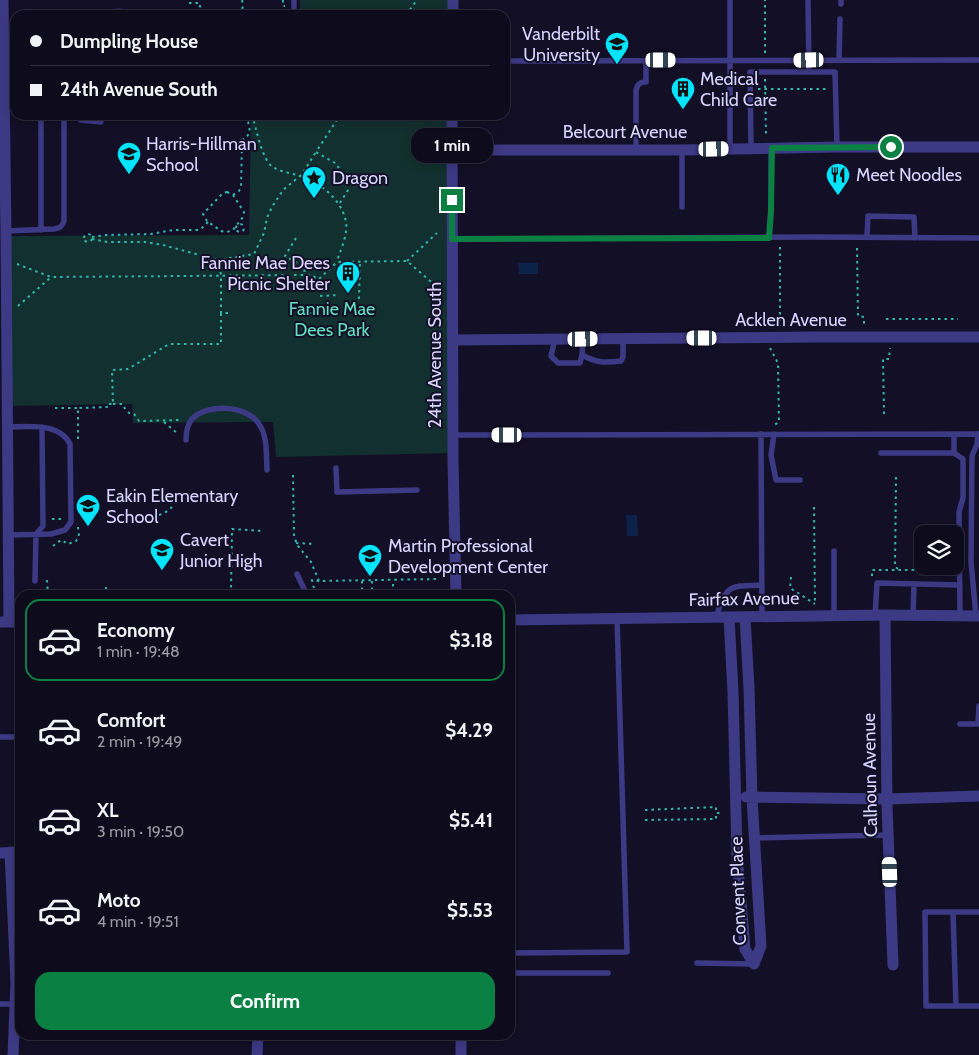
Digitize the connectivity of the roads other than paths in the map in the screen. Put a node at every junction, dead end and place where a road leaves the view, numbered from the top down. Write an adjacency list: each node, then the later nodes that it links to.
1 (3, 0): 5 (street)
2 (730, 0): 6 (lane)
3 (808, 0): 7 (lane)
4 (840, 18): 8 (lane)
5 (1, 50): 14 (street)
6 (730, 60): 7 (lane); 11 (lane); 25 (lane)
7 (809, 60): 8 (lane); 12 (lane)
8 (837, 60): 9 (lane); 13 (lane)
9 (979, 60)
10 (510, 61): 11 (lane)
11 (646, 61): 27 (lane)
12 (809, 72): 13 (lane); 23 (lane)
13 (835, 72): 21 (lane)
14 (9, 89): 15 (street)
15 (2, 108): 30 (street)
16 (42, 120): 31 (lane)
17 (64, 120): 31 (lane)
18 (81, 120): 20 (lane)
19 (452, 120): 26 (street, 24th Avenue South)
20 (101, 122)
21 (837, 147): 22 (street, Belcourt Avenue); 24 (street, Belcourt Avenue)
22 (979, 147)
23 (751, 148): 24 (street, Belcourt Avenue); 25 (street, Belcourt Avenue)
24 (772, 148): 34 (lane)
25 (730, 149): 28 (street, Belcourt Avenue)
26 (452, 150): 27 (street, Belcourt Avenue); 37 (street, 24th Avenue South)
27 (636, 150): 28 (street, Belcourt Avenue)
28 (682, 150): 29 (lane)
29 (682, 207)
30 (3, 216): 32 (street)
31 (41, 230): 32 (lane)
32 (6, 231): 38 (street)
33 (867, 237): 34 (lane); 35 (lane); 35 (lane)
34 (769, 238): 37 (lane)
35 (915, 238): 36 (lane)
36 (979, 238)
37 (452, 239): 43 (street, 24th Avenue South)
38 (3, 322): 45 (street)
39 (979, 338): 42 (street, Acklen Avenue)
40 (555, 339): 41 (street, Acklen Avenue); 43 (street, Acklen Avenue); 44 (lane)
41 (583, 339): 42 (street, Acklen Avenue); 44 (lane)
42 (623, 339): 44 (lane)
43 (453, 340): 51 (street, 24th Avenue South)
44 (582, 355)
45 (4, 427): 46 (lane); 59 (street)
46 (42, 427): 60 (lane); 60 (lane)
47 (762, 434): 48 (lane); 51 (lane); 65 (lane)
48 (774, 434): 49 (lane); 57 (lane)
49 (954, 434): 50 (lane); 54 (lane)
50 (979, 434): 73 (lane)
51 (453, 435): 68 (street, 24th Avenue South)
52 (186, 440): 56 (lane)
53 (881, 453): 54 (lane)
54 (954, 453): 66 (lane)
55 (336, 468): 58 (lane)
56 (267, 470)
57 (800, 480)
58 (417, 490)
59 (5, 528): 60 (lane); 80 (street)
60 (36, 534): 63 (lane)
61 (834, 551): 69 (lane)
62 (297, 574): 67 (lane)
63 (35, 581)
64 (914, 584): 66 (lane); 70 (lane); 71 (lane)
65 (762, 585): 74 (lane); 77 (lane)
66 (960, 585): 72 (lane)
67 (305, 590)
68 (456, 590)
69 (834, 616): 70 (street, Fairfax Avenue); 77 (street, Fairfax Avenue)
70 (880, 616): 71 (street, Fairfax Avenue); 88 (street, Calhoun Avenue)
71 (912, 616): 72 (street, Fairfax Avenue)
72 (960, 616): 73 (street, Fairfax Avenue)
73 (977, 616)
74 (716, 617): 75 (street, Fairfax Avenue); 78 (street, Fairfax Avenue)
75 (729, 617): 76 (street, Fairfax Avenue); 86 (street, Convent Place)
76 (745, 617): 77 (street, Fairfax Avenue); 87 (street, Convent Place)
77 (762, 617)
78 (617, 618): 79 (street, Fairfax Avenue); 95 (lane)
79 (515, 620)
80 (10, 622)
81 (979, 706): 82 (lane)
82 (960, 724)
83 (0, 737): 84 (lane)
84 (15, 737)
85 (979, 796): 88 (street)
86 (735, 797): 87 (street); 97 (street, Convent Place)
87 (752, 798): 88 (street); 90 (street, Convent Place)
88 (888, 799): 89 (street, Calhoun Avenue)
89 (888, 835): 90 (lane); 98 (street, Calhoun Avenue)
90 (755, 838): 97 (street, Convent Place)
91 (10, 852): 94 (street)
92 (953, 912): 93 (lane); 103 (lane); 103 (lane)
93 (979, 912)
94 (15, 934)
95 (515, 953)
96 (697, 963): 97 (lane)
97 (754, 964)
98 (893, 965)
99 (515, 973): 100 (lane)
100 (608, 973)
101 (0, 1004): 102 (lane)
102 (15, 1004)
103 (956, 1006): 104 (lane)
104 (979, 1006)
105 (15, 1021): 108 (street)
106 (258, 1040): 109 (street)
107 (461, 1040): 110 (street)
108 (13, 1055)
109 (257, 1055)
110 (461, 1055)

